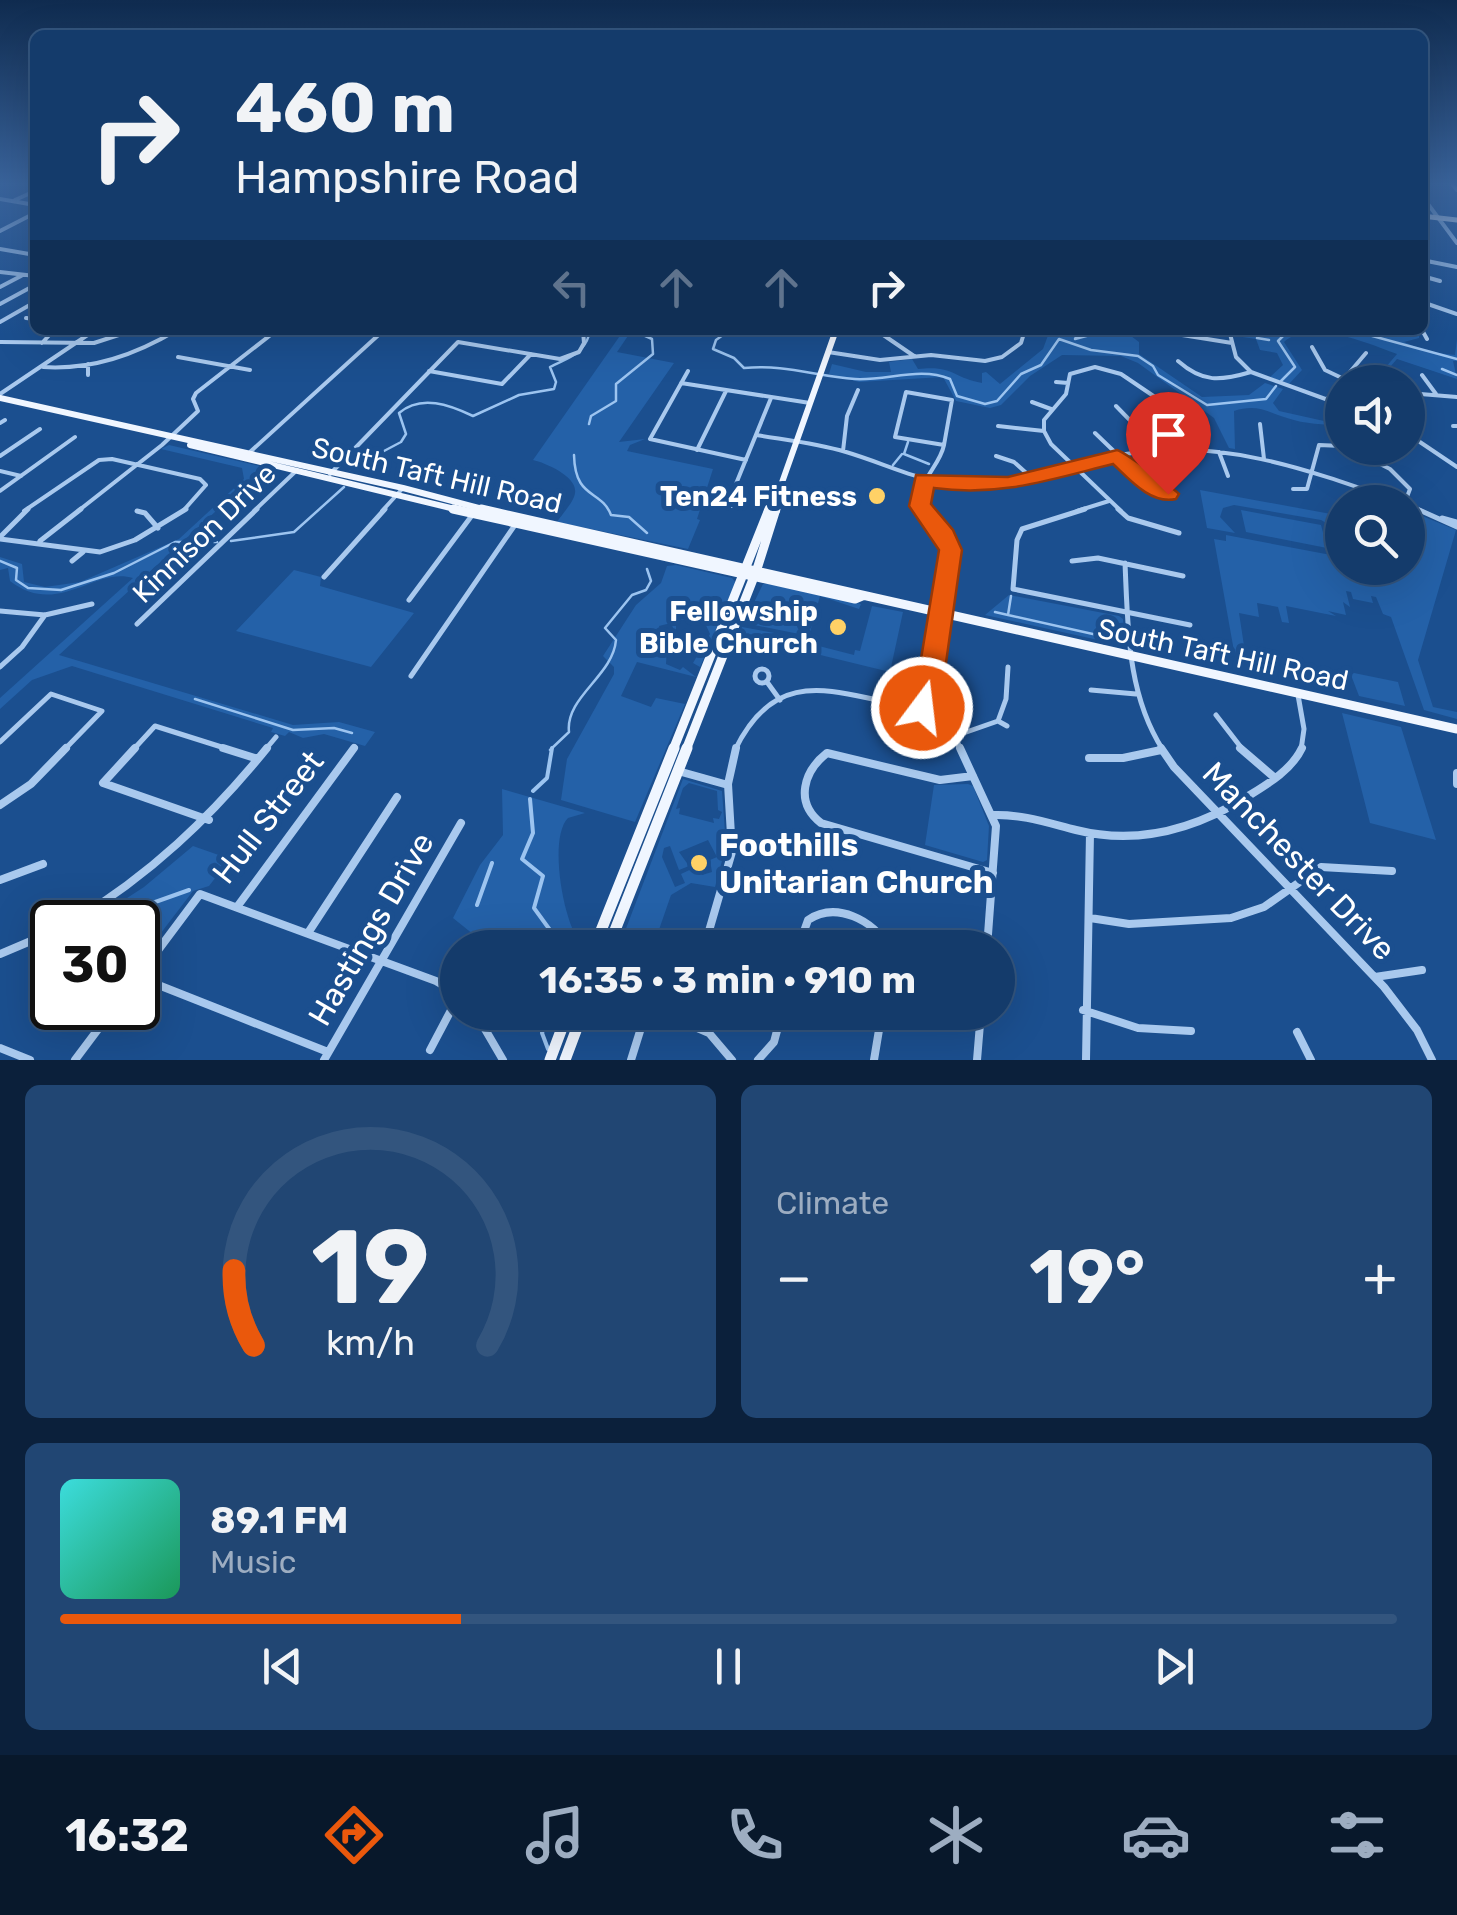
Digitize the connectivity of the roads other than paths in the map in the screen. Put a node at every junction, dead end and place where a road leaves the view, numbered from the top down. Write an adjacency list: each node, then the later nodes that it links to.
1 (0, 249): 2 (street)
2 (30, 255)
3 (1428, 261): 4 (street)
4 (1457, 266)
5 (0, 272): 6 (street)
6 (24, 274): 7 (street); 10 (street)
7 (30, 275)
8 (1428, 277): 9 (street)
9 (1440, 280)
10 (0, 287)
11 (30, 287): 12 (street)
12 (0, 304)
13 (1428, 304): 15 (street)
14 (30, 305): 18 (street)
15 (1457, 314)
16 (26, 318): 17 (street)
17 (30, 318)
18 (0, 322)
19 (49, 335): 34 (street)
20 (88, 335): 35 (street)
21 (122, 335): 35 (street)
22 (168, 335): 47 (street)
23 (272, 335): 50 (street)
24 (378, 335): 93 (street)
25 (583, 335): 40 (street)
26 (834, 335): 38 (main road)
27 (883, 335): 42 (street)
28 (1024, 335): 45 (street)
29 (1193, 335): 36 (street)
30 (1230, 335): 36 (street)
31 (1424, 335): 32 (street)
32 (1427, 340)
33 (0, 342): 34 (street)
34 (42, 342): 35 (street)
35 (77, 342): 49 (street)
36 (1232, 343): 44 (street)
37 (1312, 348): 53 (street)
38 (828, 352): 42 (street); 72 (main road)
39 (1366, 353): 48 (street)
40 (531, 354): 54 (street); 54 (street)
41 (178, 356): 50 (street)
42 (914, 356): 45 (street)
43 (1178, 360): 56 (street)
44 (1238, 360): 46 (street); 56 (street)
45 (980, 361): 51 (street)
46 (1252, 361)
47 (88, 364): 49 (street); 57 (street)
48 (1356, 365)
49 (43, 366): 68 (street)
50 (230, 367): 52 (street); 83 (street)
51 (981, 368)
52 (250, 370)
53 (1325, 370)
54 (429, 371): 106 (street)
55 (688, 371): 60 (street)
56 (1251, 372): 64 (street)
57 (88, 375)
58 (1425, 379): 66 (street)
59 (1056, 382): 61 (street)
60 (681, 383): 63 (street); 88 (street)
61 (1068, 383): 75 (street); 90 (street)
62 (858, 390): 89 (street)
63 (726, 391): 69 (street); 88 (street)
64 (1309, 394): 70 (street); 73 (street)
65 (1425, 394): 66 (street)
66 (1436, 394): 67 (street)
67 (1457, 397)
68 (0, 398): 83 (main road, South Taft Hill Road)
69 (771, 398): 72 (street); 81 (street)
70 (1325, 398)
71 (1032, 402): 75 (street)
72 (810, 403): 84 (main road)
73 (1304, 405)
74 (1116, 406): 91 (street)
75 (1051, 409): 79 (street)
76 (1260, 424): 97 (street)
77 (998, 426): 79 (street)
78 (40, 429): 94 (street)
79 (1044, 431): 102 (street)
80 (1094, 433): 96 (street)
81 (756, 435): 84 (street); 98 (street)
82 (76, 437): 107 (street)
83 (168, 438): 93 (main road, South Taft Hill Road); 99 (street)
84 (796, 442): 89 (street); 132 (main road)
85 (944, 445): 85 (street); 110 (street)
86 (1325, 445): 105 (street)
87 (1425, 445): 101 (street)
88 (697, 450): 98 (street)
89 (842, 450): 110 (street)
90 (1203, 450): 91 (street); 92 (street)
91 (1164, 452): 96 (street)
92 (1219, 452): 97 (street); 108 (street)
93 (246, 455): 103 (main road, South Taft Hill Road); 106 (main road, South Taft Hill Road)
94 (0, 456)
95 (996, 456): 109 (street)
96 (1117, 456): 102 (street); 116 (street)
97 (1264, 459): 105 (street)
98 (746, 460): 118 (street)
99 (137, 464): 124 (street); 126 (street); 127 (street)
100 (1383, 465): 112 (street)
101 (1457, 467)
102 (1074, 468): 109 (street); 117 (street)
103 (298, 470): 106 (main road, South Taft Hill Road); 141 (street, Kinnison Drive)
104 (0, 471): 107 (street)
105 (1310, 473): 111 (street); 113 (street)
106 (330, 474): 115 (main road, South Taft Hill Road)
107 (21, 476): 114 (street)
108 (1228, 476)
109 (1033, 479): 110 (street)
110 (924, 480): 138 (street)
111 (1348, 485)
112 (1407, 485)
113 (1293, 489)
114 (0, 491)
115 (401, 491): 121 (main road, South Taft Hill Road); 122 (main road, South Taft Hill Road); 134 (street)
116 (1173, 495)
117 (1109, 501): 125 (street); 140 (street)
118 (731, 506)
119 (136, 511): 124 (street)
120 (1425, 512): 123 (street)
121 (473, 514): 122 (main road, South Taft Hill Road); 135 (street)
122 (517, 522): 132 (main road, South Taft Hill Road); 146 (street)
123 (1457, 525)
124 (158, 528): 128 (street)
125 (1179, 534)
126 (0, 538): 127 (street)
127 (40, 541): 128 (street)
128 (83, 552): 130 (street)
129 (1072, 560): 131 (street)
130 (72, 561)
131 (1126, 563): 133 (street); 140 (street, Manchester Drive)
132 (751, 572): 138 (main road, South Taft Hill Road); 164 (main road)
133 (1183, 576)
134 (324, 578)
135 (409, 600)
136 (92, 604): 139 (street)
137 (0, 611): 139 (street)
138 (943, 614): 143 (main road, South Taft Hill Road); 152 (street)
139 (45, 615): 145 (street)
140 (1128, 615): 142 (street); 143 (street, Manchester Drive)
141 (137, 624)
142 (1190, 625)
143 (1130, 657): 149 (street, Manchester Drive); 150 (main road, South Taft Hill Road)
144 (1008, 667): 154 (street)
145 (0, 668)
146 (411, 676)
147 (766, 682): 151 (street)
148 (1091, 690): 149 (street)
149 (1136, 694): 161 (street, Manchester Drive)
150 (1298, 694): 156 (main road, South Taft Hill Road); 167 (street)
151 (780, 700): 152 (street); 169 (street)
152 (940, 707): 157 (street)
153 (1216, 715): 167 (street)
154 (998, 720): 155 (street); 157 (street)
155 (1007, 726)
156 (1457, 729)
157 (954, 736): 166 (street)
158 (276, 737): 163 (street)
159 (0, 742): 171 (street)
160 (355, 747): 183 (street, Hull Street)
161 (1161, 750): 162 (street); 172 (street, Manchester Drive)
162 (1089, 758)
163 (258, 759): 174 (street); 174 (street)
164 (673, 769): 169 (street); 185 (main road); 186 (main road)
165 (1457, 772): 168 (street)
166 (973, 776): 173 (street); 179 (street)
167 (1275, 778): 172 (street)
168 (1457, 784)
169 (728, 785): 187 (street)
170 (398, 797): 191 (street)
171 (0, 805)
172 (1220, 814): 176 (street); 181 (street, Manchester Drive)
173 (994, 815): 176 (street); 179 (street)
174 (209, 820): 182 (street)
175 (462, 823): 195 (street, Hastings Drive)
176 (1090, 833): 184 (street)
177 (44, 864): 180 (street)
178 (1392, 871): 181 (street)
179 (993, 873): 190 (street)
180 (0, 880)
181 (1293, 887): 184 (street); 197 (street, Manchester Drive)
182 (106, 900)
183 (236, 907): 191 (street); 193 (street, Hull Street)
184 (1090, 918): 200 (street)
185 (602, 930)
186 (615, 930)
187 (709, 930)
188 (804, 930): 189 (street)
189 (877, 930)
190 (988, 930)
191 (308, 933): 195 (street)
192 (30, 941): 194 (street)
193 (160, 948)
194 (0, 954)
195 (384, 961): 198 (street); 215 (street, Hastings Drive)
196 (1422, 970): 197 (street)
197 (1375, 977): 228 (street, Manchester Drive)
198 (440, 984)
199 (160, 986): 215 (street)
200 (1083, 1010): 211 (street); 226 (street)
201 (98, 1030): 218 (street)
202 (440, 1030): 214 (street)
203 (486, 1030): 219 (street)
204 (561, 1030): 220 (main road)
205 (576, 1030): 216 (main road)
206 (641, 1030): 221 (street)
207 (703, 1030): 222 (street)
208 (777, 1030): 223 (street)
209 (879, 1030): 224 (street)
210 (980, 1030): 225 (street)
211 (1191, 1031)
212 (1297, 1032): 227 (street)
213 (0, 1048): 217 (street)
214 (430, 1050)
215 (326, 1056)
216 (566, 1056)
217 (30, 1060)
218 (75, 1060)
219 (503, 1060)
220 (550, 1060)
221 (632, 1060)
222 (732, 1060)
223 (758, 1060)
224 (874, 1060)
225 (977, 1060)
226 (1086, 1060)
227 (1311, 1060)
228 (1432, 1060)

